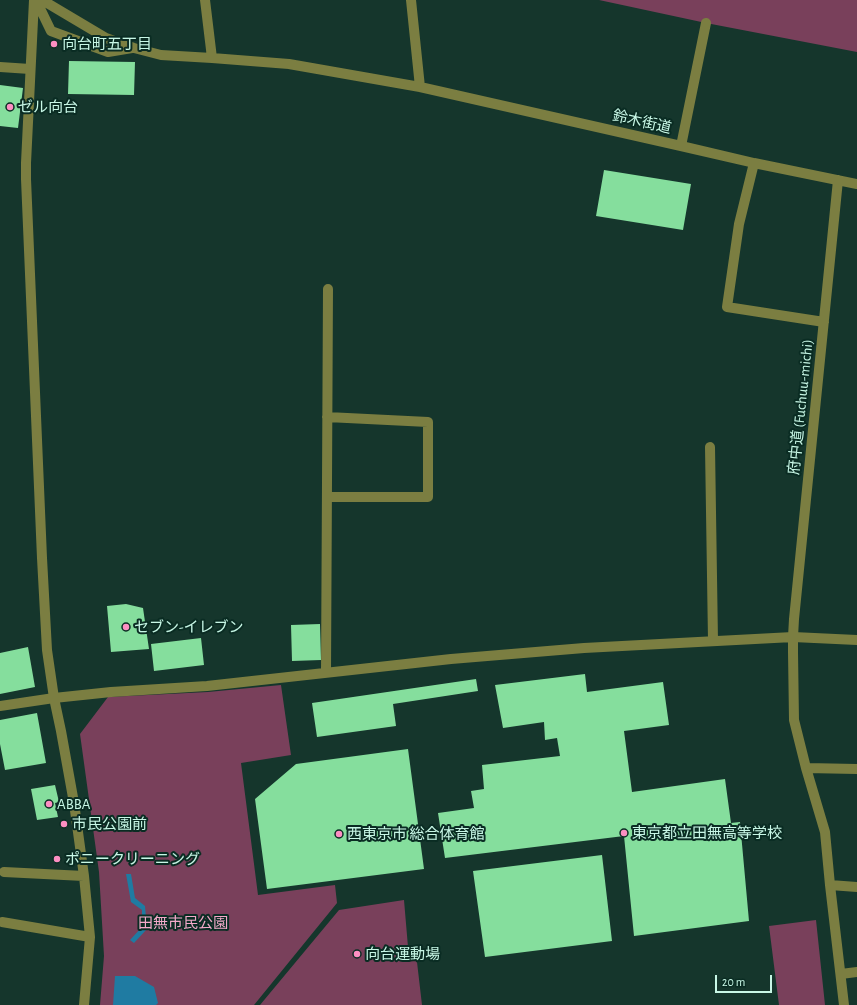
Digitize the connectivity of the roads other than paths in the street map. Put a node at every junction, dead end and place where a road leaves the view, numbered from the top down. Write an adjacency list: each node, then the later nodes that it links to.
1 (35, 0): 6 (street); 9 (street)
2 (42, 0): 6 (street, 鈴木街道)
3 (206, 0): 7 (street)
4 (411, 0): 10 (street)
5 (706, 22): 11 (street)
6 (134, 48): 7 (street, 鈴木街道)
7 (212, 58): 10 (street, 鈴木街道)
8 (0, 66): 9 (street)
9 (30, 70): 24 (street)
10 (420, 87): 11 (street, 鈴木街道)
11 (681, 146): 12 (street, 鈴木街道)
12 (754, 163): 13 (street, 鈴木街道); 16 (street)
13 (838, 180): 14 (street, 鈴木街道); 16 (street, 府中道 (Fuchuu-michi))
14 (857, 184)
15 (328, 289): 17 (street)
16 (824, 322): 20 (street, 府中道 (Fuchuu-michi))
17 (327, 417): 19 (street); 19 (street)
18 (710, 447): 22 (street)
19 (327, 497): 23 (street)
20 (793, 637): 21 (street); 22 (street); 26 (street, 府中道 (Fuchuu-michi))
21 (857, 640)
22 (713, 641): 23 (street)
23 (326, 673): 24 (street)
24 (54, 698): 25 (street); 29 (street)
25 (0, 706)
26 (806, 768): 27 (street); 30 (street, 府中道 (Fuchuu-michi))
27 (857, 769)
28 (4, 872): 29 (street)
29 (84, 876): 33 (street)
30 (830, 885): 31 (street); 35 (street, 府中道 (Fuchuu-michi))
31 (857, 887)
32 (2, 922): 33 (street)
33 (90, 937): 36 (street)
34 (857, 972): 35 (street)
35 (840, 974): 37 (street, 府中道 (Fuchuu-michi))
36 (84, 1005)
37 (844, 1005)

